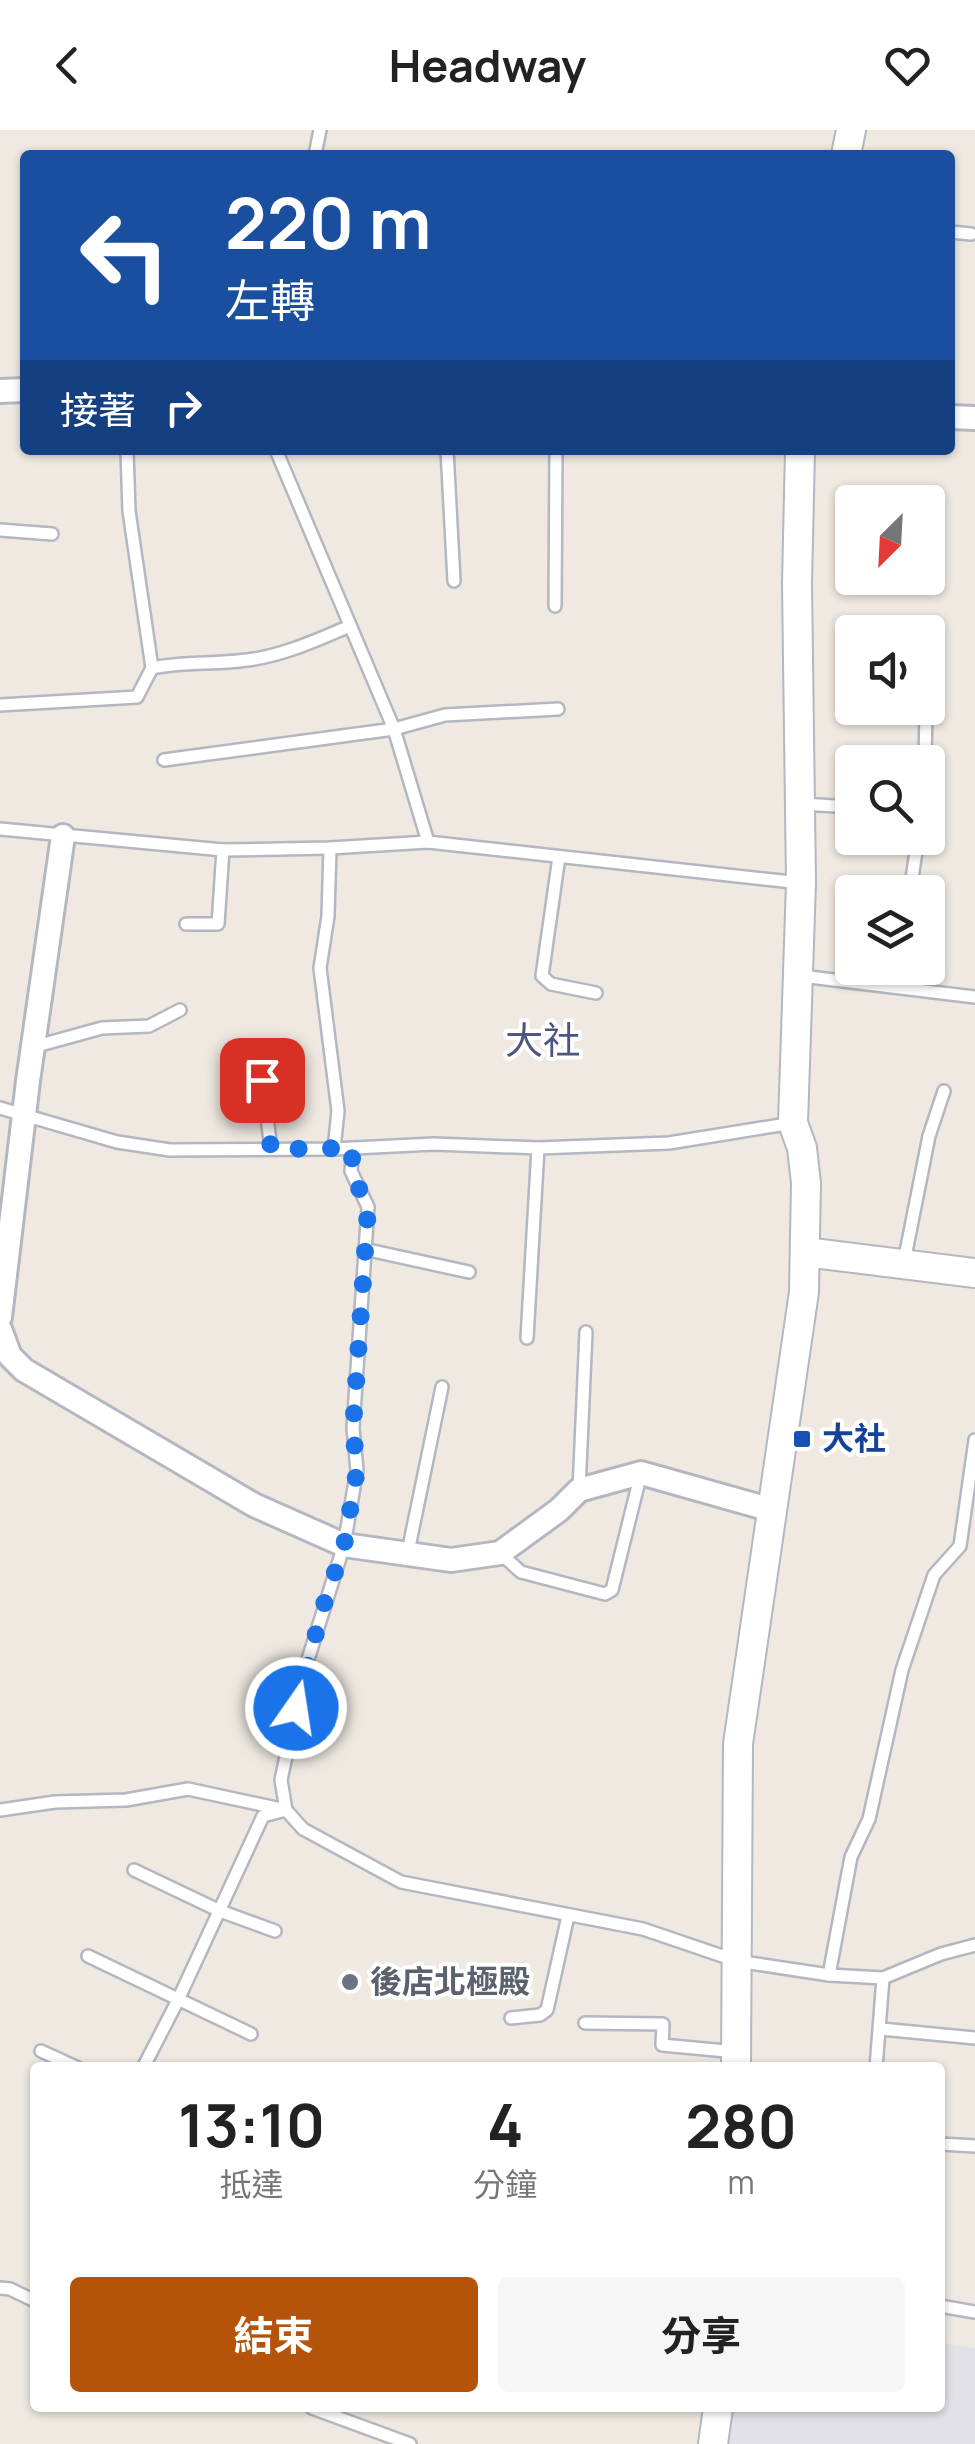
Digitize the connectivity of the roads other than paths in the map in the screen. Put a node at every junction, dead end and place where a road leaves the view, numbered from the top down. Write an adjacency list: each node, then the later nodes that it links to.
1 (955, 232): 2 (lane)
2 (971, 234)
3 (127, 455): 13 (lane)
4 (278, 455): 12 (lane)
5 (447, 455): 10 (lane)
6 (556, 455): 11 (lane)
7 (800, 455): 18 (street)
8 (0, 530): 9 (lane)
9 (52, 534)
10 (454, 581)
11 (555, 606)
12 (350, 626): 13 (lane); 16 (lane)
13 (152, 668): 14 (lane)
14 (0, 705)
15 (558, 709): 16 (lane)
16 (394, 729): 17 (lane); 22 (lane)
17 (164, 760)
18 (802, 804): 19 (lane); 26 (street)
19 (835, 805)
20 (0, 829): 21 (lane)
21 (63, 836): 24 (lane); 34 (street)
22 (428, 842): 23 (lane); 25 (lane)
23 (330, 848): 24 (lane); 42 (lane)
24 (223, 850): 27 (lane)
25 (559, 857): 26 (lane); 30 (lane)
26 (801, 884): 28 (street)
27 (186, 924)
28 (800, 976): 29 (lane); 38 (street)
29 (896, 986): 31 (lane)
30 (596, 993)
31 (975, 997)
32 (180, 1010): 34 (lane)
33 (258, 1046): 41 (lane)
34 (32, 1047): 37 (street)
35 (944, 1091): 45 (lane)
36 (0, 1108): 37 (lane)
37 (26, 1114): 41 (lane); 48 (street)
38 (793, 1123): 40 (lane); 44 (street)
39 (353, 1148): 40 (lane); 42 (lane); 43 (lane)
40 (538, 1148): 51 (lane)
41 (271, 1149): 42 (lane)
42 (334, 1149)
43 (364, 1249): 46 (lane); 58 (lane)
44 (804, 1252): 45 (street); 57 (street)
45 (904, 1263): 47 (street)
46 (468, 1272)
47 (975, 1272)
48 (0, 1317)
49 (0, 1329): 52 (street)
50 (586, 1332): 56 (lane)
51 (527, 1338)
52 (5, 1355): 58 (street)
53 (442, 1386): 59 (lane)
54 (975, 1440): 70 (lane)
55 (641, 1473): 56 (street); 57 (street); 60 (lane)
56 (579, 1490): 60 (street)
57 (772, 1510): 69 (street)
58 (344, 1546): 59 (street); 62 (lane)
59 (408, 1552): 60 (street)
60 (500, 1552)
61 (0, 1810): 62 (lane)
62 (286, 1810): 64 (lane); 65 (lane)
63 (134, 1870): 64 (lane)
64 (220, 1911): 66 (lane); 72 (lane)
65 (568, 1916): 69 (lane); 73 (lane)
66 (275, 1931)
67 (975, 1945): 71 (lane)
68 (88, 1956): 72 (lane)
69 (737, 1961): 70 (lane); 79 (street)
70 (829, 1975): 71 (lane)
71 (884, 1978): 75 (lane)
72 (178, 2000): 76 (lane); 81 (lane)
73 (511, 2018)
74 (585, 2022): 79 (lane)
75 (881, 2029): 77 (lane); 82 (lane)
76 (251, 2034)
77 (975, 2038)
78 (41, 2050): 80 (lane)
79 (736, 2060)
80 (66, 2062)
81 (146, 2062)
82 (877, 2062)
83 (945, 2144): 84 (lane)
84 (975, 2146)
85 (0, 2288): 86 (lane)
86 (30, 2299)
87 (945, 2307): 88 (lane)
88 (975, 2312)
89 (323, 2412): 91 (lane)
90 (717, 2412): 92 (street)
91 (410, 2444)
92 (713, 2444)

